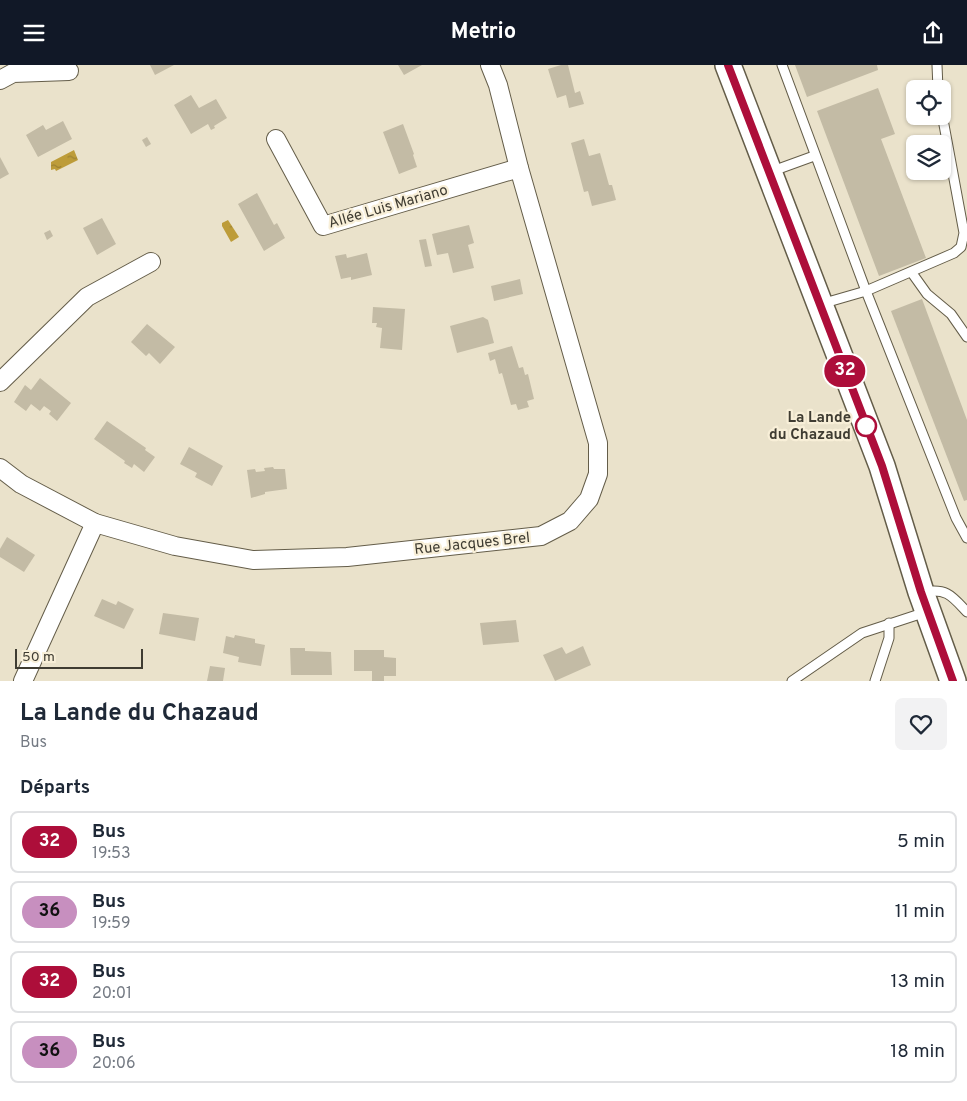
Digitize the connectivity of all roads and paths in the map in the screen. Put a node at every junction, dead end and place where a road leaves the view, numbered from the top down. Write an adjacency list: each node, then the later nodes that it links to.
1 (490, 65): 11 (street, Rue Jacques Brel)
2 (728, 65): 12 (main road)
3 (782, 65): 10 (lane)
4 (937, 65): 6 (lane)
5 (69, 71): 7 (street)
6 (938, 80)
7 (0, 81)
8 (944, 125): 14 (lane)
9 (276, 139): 11 (street, Allée Luis Mariano)
10 (814, 156): 12 (lane); 15 (lane)
11 (519, 167): 20 (street, Rue Jacques Brel)
12 (768, 172): 16 (main road)
13 (151, 262): 18 (street)
14 (912, 273): 15 (lane); 17 (lane)
15 (866, 291): 16 (lane); 21 (lane)
16 (820, 305): 22 (main road)
17 (967, 337)
18 (0, 382)
19 (0, 468): 20 (street, Rue Jacques Brel)
20 (95, 523): 25 (street)
21 (967, 538)
22 (925, 602): 23 (lane); 24 (lane); 28 (main road)
23 (967, 612)
24 (889, 623): 26 (lane); 27 (lane)
25 (23, 681)
26 (792, 681)
27 (875, 681)
28 (953, 681)

